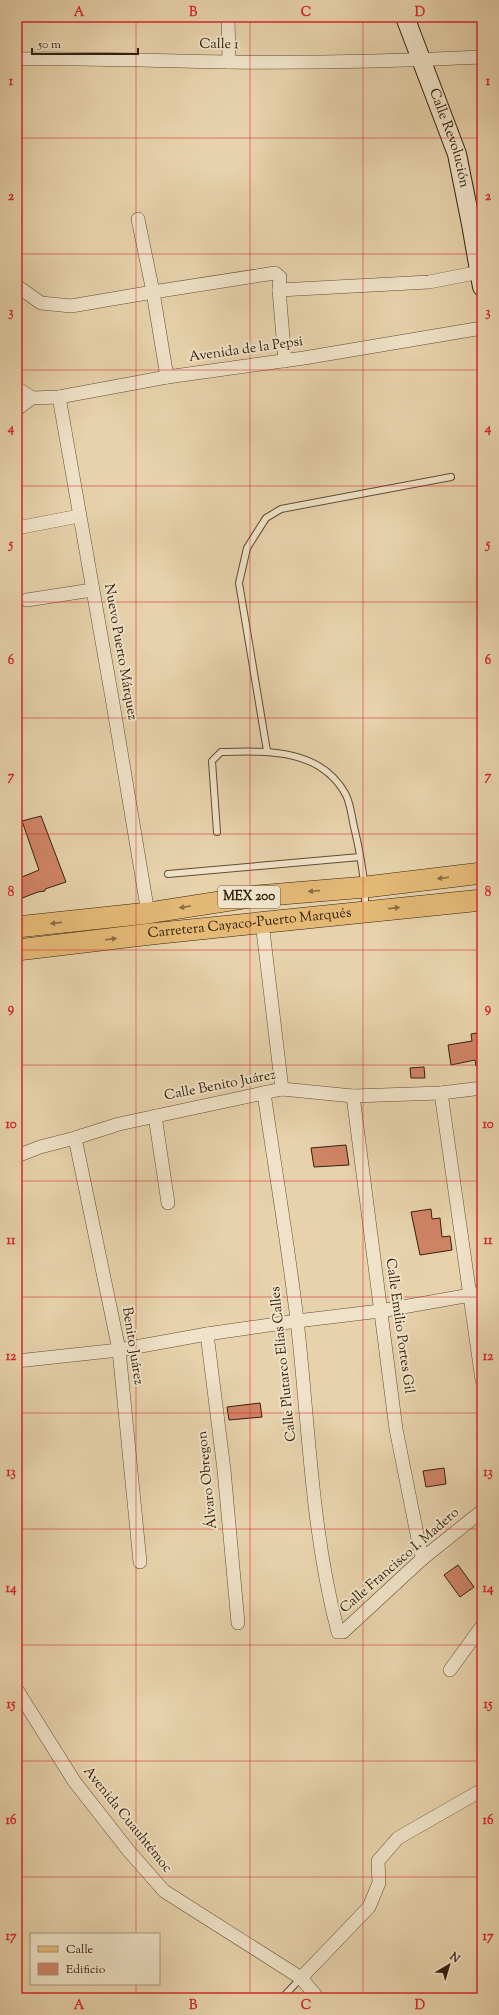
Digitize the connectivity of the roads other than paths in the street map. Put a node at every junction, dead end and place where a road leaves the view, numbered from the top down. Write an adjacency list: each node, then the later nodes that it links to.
1 (228, 17): 6 (street)
2 (405, 17): 5 (street, Calle Revolución)
3 (482, 57): 5 (street, Calle 1)
4 (17, 59): 6 (street, Calle 1)
5 (421, 60): 6 (street, Calle 1); 8 (street, Calle Revolución)
6 (229, 62)
7 (138, 219): 11 (street)
8 (481, 280): 10 (street)
9 (17, 286): 11 (street)
10 (280, 290): 11 (street); 13 (street)
11 (153, 292): 14 (street)
12 (482, 328): 13 (street, Avenida de la Pepsi)
13 (285, 361): 14 (street, Avenida de la Pepsi)
14 (167, 377): 16 (street, Avenida de la Pepsi)
15 (17, 388): 17 (street)
16 (59, 397): 17 (street, Avenida de la Pepsi); 20 (street, Nuevo Puerto Márquez)
17 (32, 398): 18 (street)
18 (17, 409)
19 (451, 477): 24 (lane)
20 (79, 516): 21 (street); 22 (street, Nuevo Puerto Márquez)
21 (17, 528)
22 (92, 590): 23 (street); 32 (street, Nuevo Puerto Márquez)
23 (27, 600)
24 (267, 751): 25 (lane); 26 (lane)
25 (217, 832)
26 (360, 857): 28 (lane); 29 (lane)
27 (482, 873): 29 (main road, Carretera Cayaco-Puerto Marqués / MEX 200, one-way to 29)
28 (168, 874)
29 (366, 887): 31 (lane); 32 (main road, Carretera Cayaco-Puerto Marqués / MEX 200, one-way to 32)
30 (482, 900): 31 (main road, Carretera Cayaco-Puerto Marqués / MEX 200, one-way to 30)
31 (365, 911): 33 (main road, Carretera Cayaco-Puerto Marqués / MEX 200)
32 (148, 912): 34 (main road, Carretera Cayaco-Puerto Marqués / MEX 200, one-way to 34)
33 (262, 922): 35 (main road, Carretera Cayaco-Puerto Marqués / MEX 200, one-way to 33); 37 (street)
34 (17, 927)
35 (17, 950)
36 (482, 1088): 39 (street, Calle Benito Juárez)
37 (282, 1089): 38 (street, Calle Benito Juárez); 40 (street, Calle Benito Juárez)
38 (264, 1093): 41 (street, Calle Benito Juárez); 47 (street, Calle Plutarco Elías Calles)
39 (441, 1093): 40 (street, Calle Benito Juárez); 45 (street)
40 (354, 1096): 46 (street, Calle Emilio Portes Gil)
41 (155, 1116): 42 (street, Calle Benito Juárez); 44 (street)
42 (75, 1138): 43 (street, Calle Benito Juárez); 49 (street, Benito Juárez)
43 (17, 1156)
44 (168, 1203)
45 (476, 1294): 46 (street); 51 (street)
46 (380, 1311): 47 (street); 53 (street, Calle Emilio Portes Gil)
47 (297, 1321): 48 (street); 57 (street, Calle Plutarco Elías Calles)
48 (207, 1334): 49 (street); 55 (street, Álvaro Obregon)
49 (119, 1350): 50 (street); 54 (street, Benito Juárez)
50 (17, 1361)
51 (482, 1380)
52 (482, 1511): 53 (street, Calle Francisco I. Madero)
53 (422, 1559): 57 (street, Calle Francisco I. Madero)
54 (140, 1562)
55 (238, 1623)
56 (482, 1626): 58 (street)
57 (338, 1632)
58 (450, 1670)
59 (19, 1696): 61 (street, Avenida Cuauhtémoc)
60 (482, 1790): 61 (street)
61 (301, 1978): 62 (lane); 63 (street, Avenida Cuauhtémoc)
62 (282, 1998)
63 (318, 1998)

